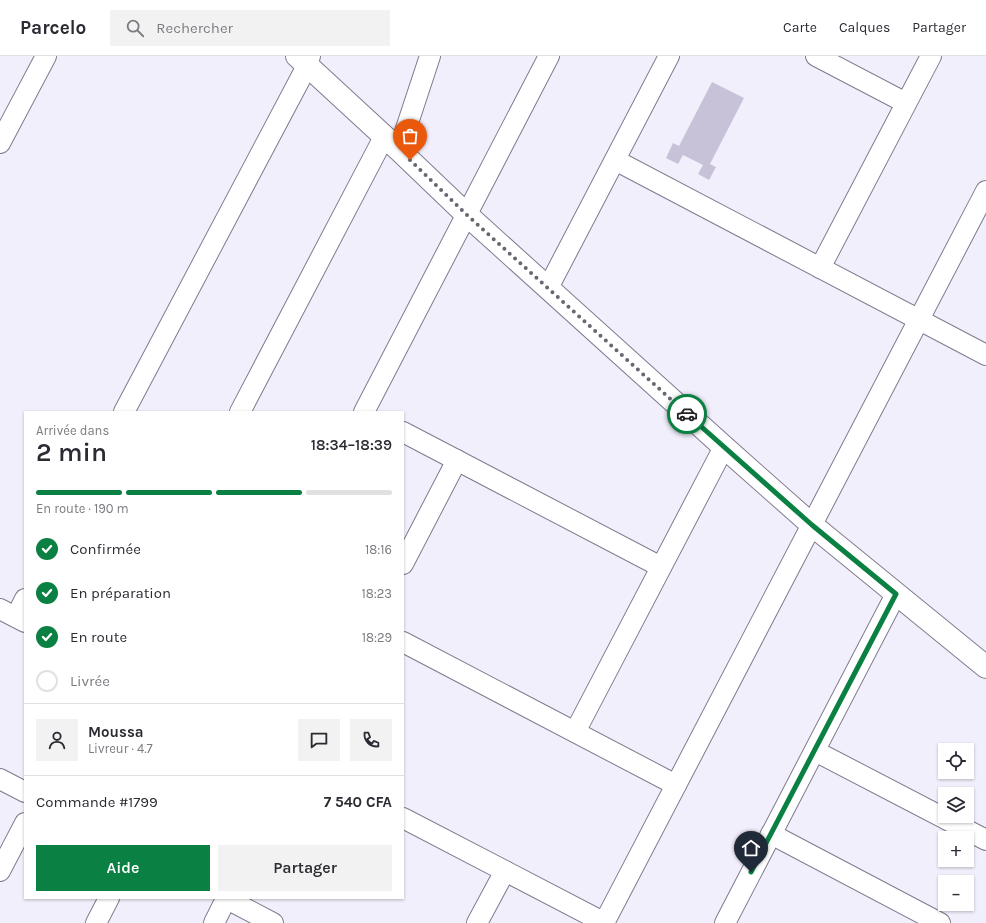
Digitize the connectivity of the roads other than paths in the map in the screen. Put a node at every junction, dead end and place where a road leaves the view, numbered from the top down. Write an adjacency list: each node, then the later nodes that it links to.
1 (46, 56): 9 (street)
2 (430, 56): 10 (street)
3 (549, 56): 13 (street)
4 (669, 56): 11 (street)
5 (816, 56): 8 (street)
6 (931, 56): 8 (street)
7 (305, 59): 10 (main road); 18 (street)
8 (906, 103): 14 (street)
9 (0, 143)
10 (392, 143): 13 (main road); 19 (street)
11 (615, 160): 14 (street); 15 (street)
12 (986, 191): 16 (street)
13 (467, 215): 15 (main road); 20 (street)
14 (820, 268): 16 (street)
15 (548, 288): 22 (main road)
16 (919, 320): 17 (street); 24 (street)
17 (986, 355)
18 (125, 411)
19 (241, 411)
20 (365, 411)
21 (404, 433): 23 (street)
22 (724, 447): 24 (main road); 26 (street)
23 (457, 460): 25 (street); 26 (street)
24 (812, 525): 27 (main road); 35 (street)
25 (404, 562)
26 (661, 567): 32 (street)
27 (896, 594): 31 (main road); 33 (street)
28 (24, 601): 29 (street)
29 (14, 616)
30 (404, 643): 32 (street)
31 (986, 667)
32 (575, 732): 35 (street)
33 (815, 750): 39 (street); 40 (street)
34 (0, 779): 36 (street)
35 (676, 785): 50 (street)
36 (24, 791)
37 (404, 819): 42 (street)
38 (24, 825): 41 (street)
39 (771, 834): 51 (street); 52 (street)
40 (986, 840)
41 (0, 871)
42 (505, 871): 49 (street); 50 (street)
43 (108, 899): 46 (street)
44 (226, 899): 47 (street)
45 (228, 899): 48 (street)
46 (96, 923)
47 (214, 923)
48 (273, 923)
49 (477, 923)
50 (604, 923)
51 (725, 923)
52 (940, 923)

